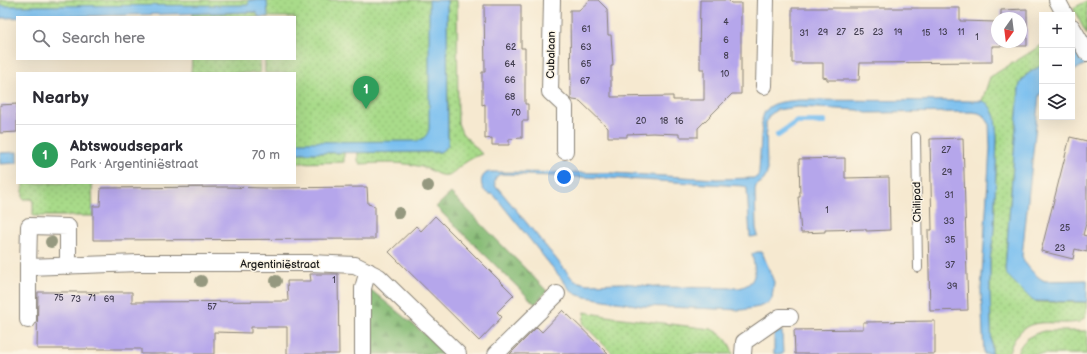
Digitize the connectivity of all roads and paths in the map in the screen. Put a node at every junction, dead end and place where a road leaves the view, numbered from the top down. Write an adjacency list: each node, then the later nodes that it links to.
1 (552, 0): 9 (street, Cubalaan)
2 (766, 0): 7 (street)
3 (1057, 0): 4 (street)
4 (1063, 12)
5 (1075, 33): 6 (street)
6 (1087, 53)
7 (764, 86)
8 (916, 137): 12 (lane, Chilipad)
9 (565, 151)
10 (68, 266): 11 (street, Argentiniëstraat); 11 (street); 13 (street, Argentiniëstraat)
11 (28, 267): 16 (street)
12 (918, 268)
13 (368, 271): 17 (street); 18 (street, Argentiniëstraat)
14 (557, 294): 19 (street)
15 (790, 317): 20 (street)
16 (28, 320)
17 (363, 354)
18 (458, 354)
19 (496, 354)
20 (743, 354)

